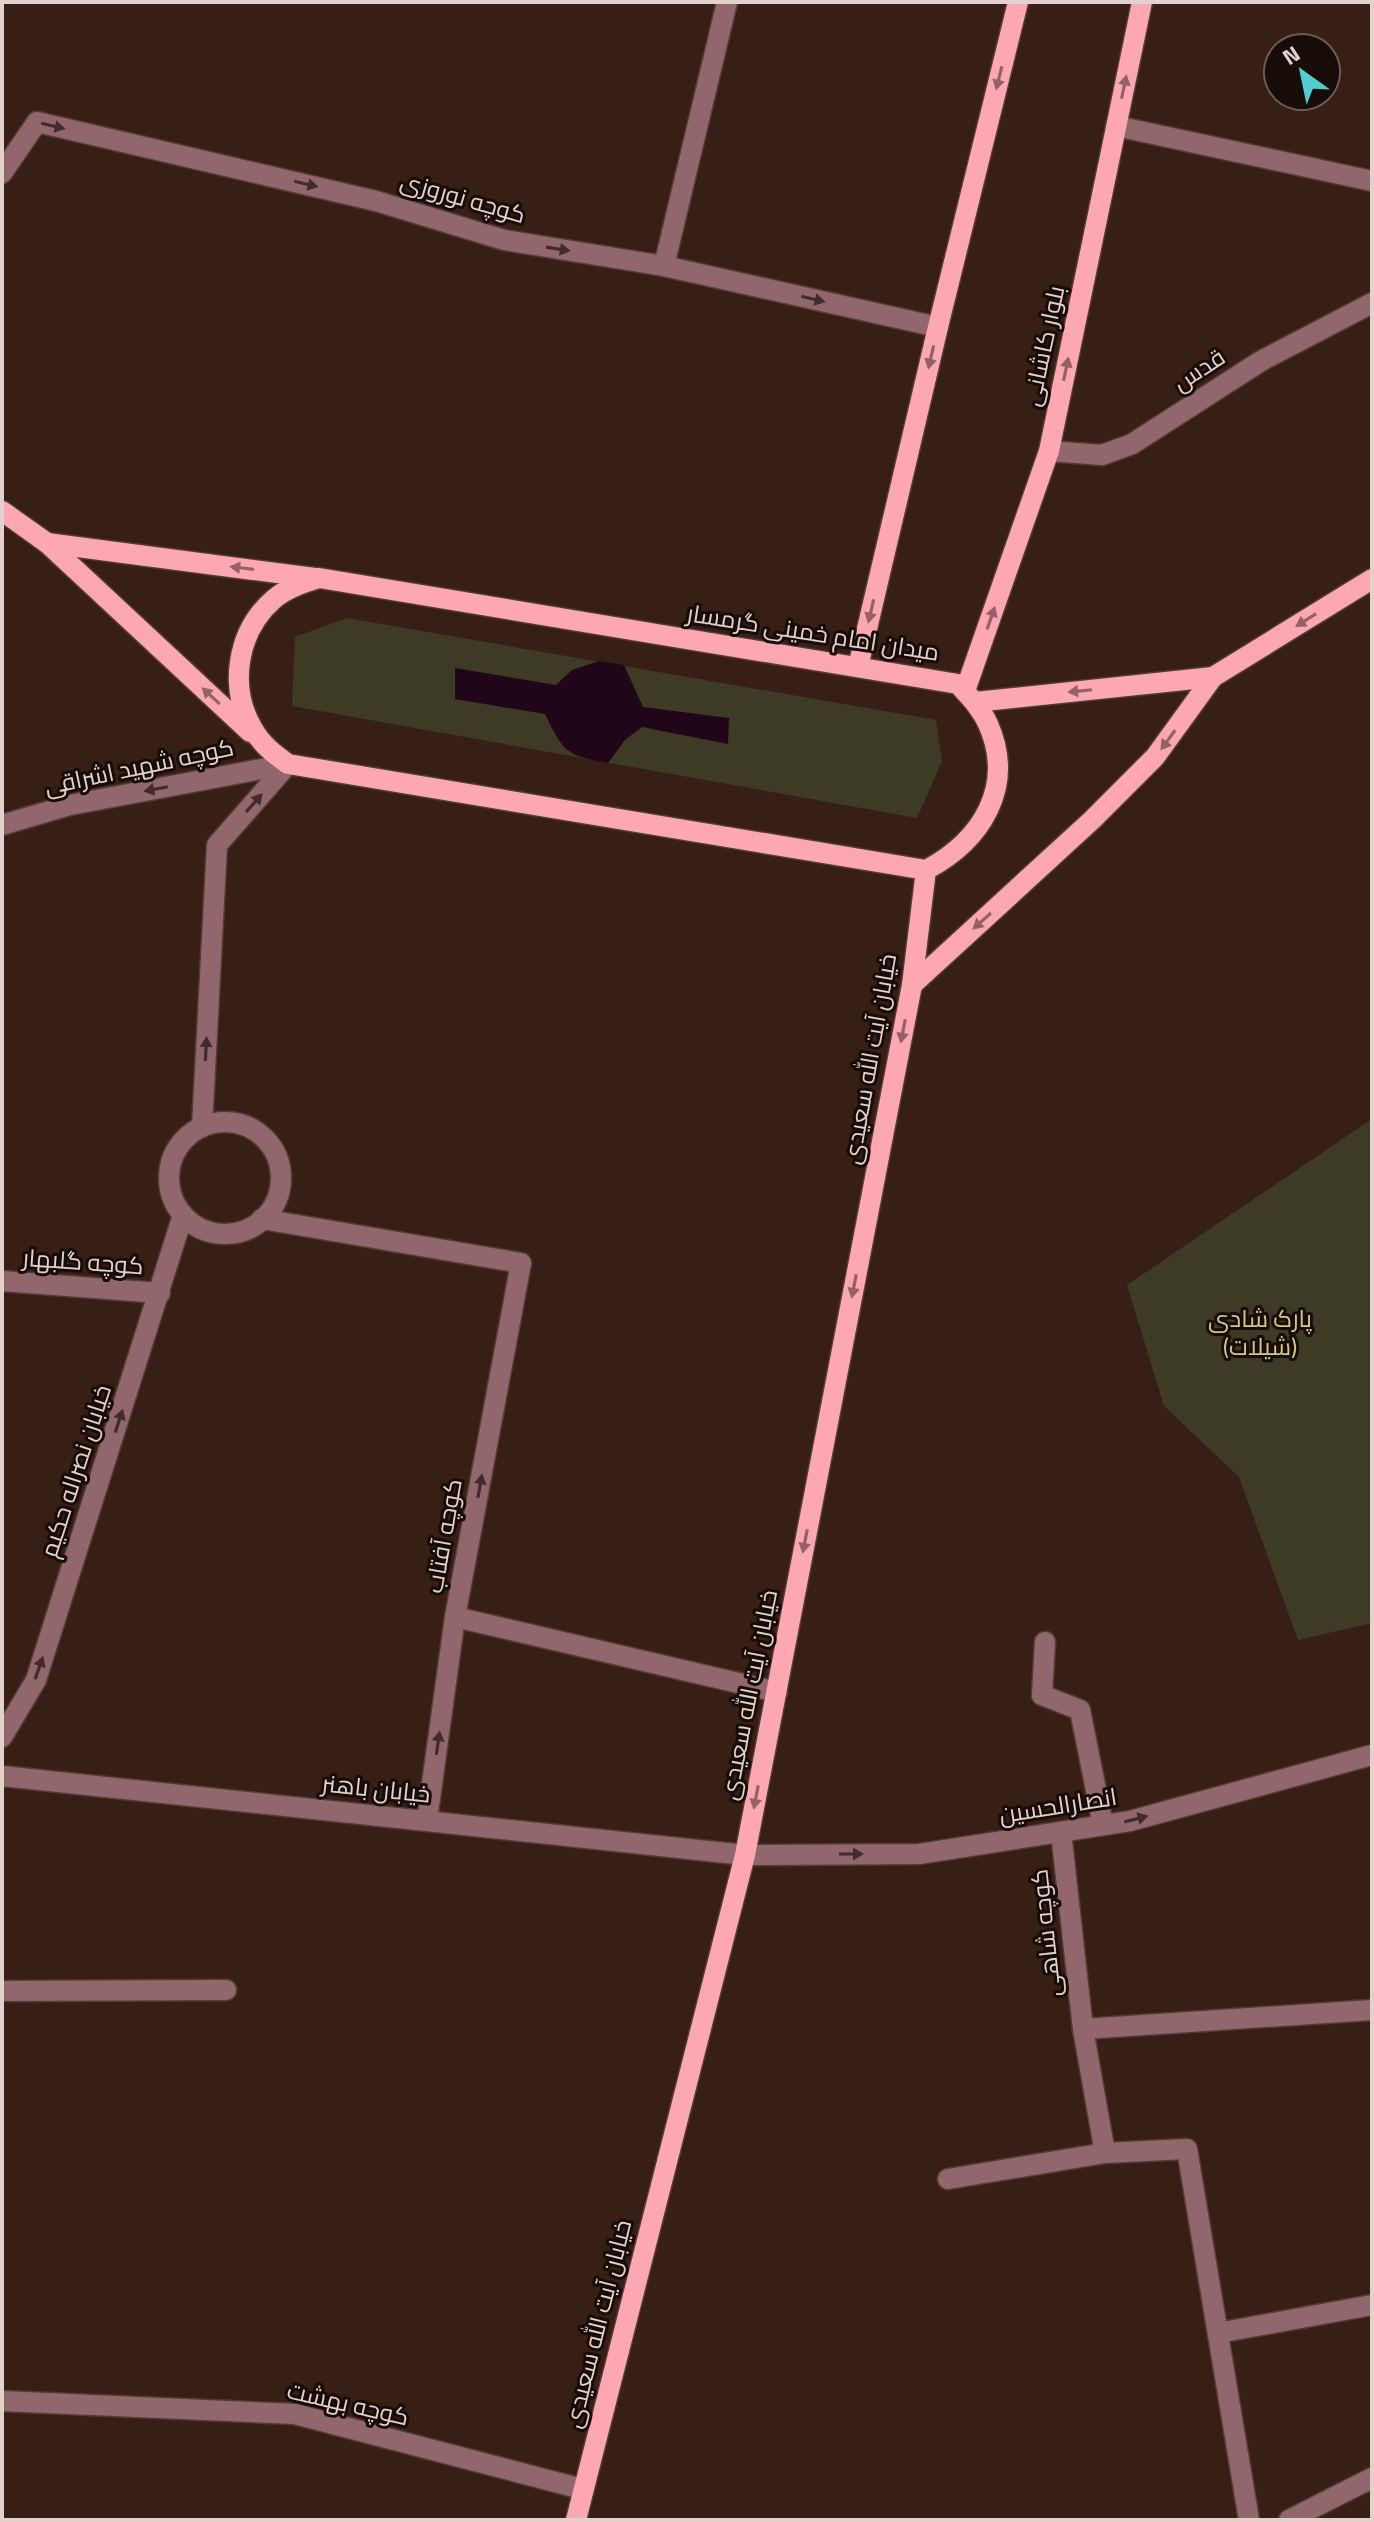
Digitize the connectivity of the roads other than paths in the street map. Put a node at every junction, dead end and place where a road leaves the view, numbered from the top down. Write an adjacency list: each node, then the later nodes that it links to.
1 (727, 2): 7 (street)
2 (1018, 2): 9 (main road, one-way to 9)
3 (1142, 2): 4 (main road, بلوار کاشانی, one-way to 3)
4 (1116, 126): 6 (street); 10 (main road, بلوار کاشانی, one-way to 4)
5 (2, 173): 7 (street, کوچه نوروزی, one-way to 7)
6 (1372, 181)
7 (664, 266): 9 (street, کوچه نوروزی, one-way to 9)
8 (1372, 303): 10 (street, قدس)
9 (938, 327): 15 (main road, one-way to 15)
10 (1049, 451): 17 (main road, بلوار کاشانی, one-way to 10)
11 (2, 511): 12 (main road)
12 (47, 543): 13 (main road, میدان امام خمینی گرمسار, one-way to 12); 18 (main road, one-way to 12)
13 (319, 578): 15 (main road, میدان امام خمینی گرمسار); 18 (main road)
14 (1372, 579): 16 (main road, one-way to 16)
15 (858, 667): 17 (main road, میدان امام خمینی گرمسار)
16 (1213, 677): 17 (main road, one-way to 17); 22 (main road, one-way to 22)
17 (970, 697): 21 (main road)
18 (268, 749): 19 (main road)
19 (288, 764): 20 (street, کوچه شهید اشراقی, one-way to 20); 21 (main road); 23 (street, one-way to 19)
20 (2, 825)
21 (926, 870): 22 (main road, خیابان آیت الله سعیدی)
22 (912, 985): 30 (main road, خیابان آیت الله سعیدی, one-way to 30)
23 (202, 1127): 24 (street); 25 (street)
24 (183, 1215): 25 (street); 27 (street, خیابان نصراله حکیم)
25 (262, 1219): 28 (street, کوچه آفتاب, one-way to 25)
26 (2, 1281): 27 (street, کوچه گلبهار)
27 (160, 1293): 31 (street, خیابان نصراله حکیم, one-way to 27)
28 (455, 1617): 30 (street); 34 (street, کوچه آفتاب, one-way to 28)
29 (1045, 1642): 35 (street)
30 (777, 1692): 37 (main road, خیابان آیت الله سعیدی, one-way to 37)
31 (2, 1737)
32 (1372, 1755): 35 (street, انصارالحسین, one-way to 32)
33 (2, 1776): 34 (street, خیابان باهنر)
34 (427, 1820): 37 (street, خیابان باهنر)
35 (1103, 1825): 36 (street, انصارالحسین)
36 (1061, 1832): 37 (street, انصارالحسین, one-way to 36); 41 (street, کوچه شاهی)
37 (745, 1855): 48 (main road, خیابان آیت الله سعیدی)
38 (226, 1990): 39 (street)
39 (2, 1991)
40 (1372, 2010): 41 (street)
41 (1083, 2029): 42 (street, کوچه شاهی)
42 (1105, 2153): 43 (street); 45 (street)
43 (948, 2179)
44 (1372, 2305): 45 (street)
45 (1218, 2333): 50 (street)
46 (2, 2401): 48 (street, کوچه بهشت)
47 (1370, 2485): 51 (street)
48 (582, 2489): 49 (main road, خیابان آیت الله سعیدی)
49 (576, 2520)
50 (1249, 2520)
51 (1289, 2520)

